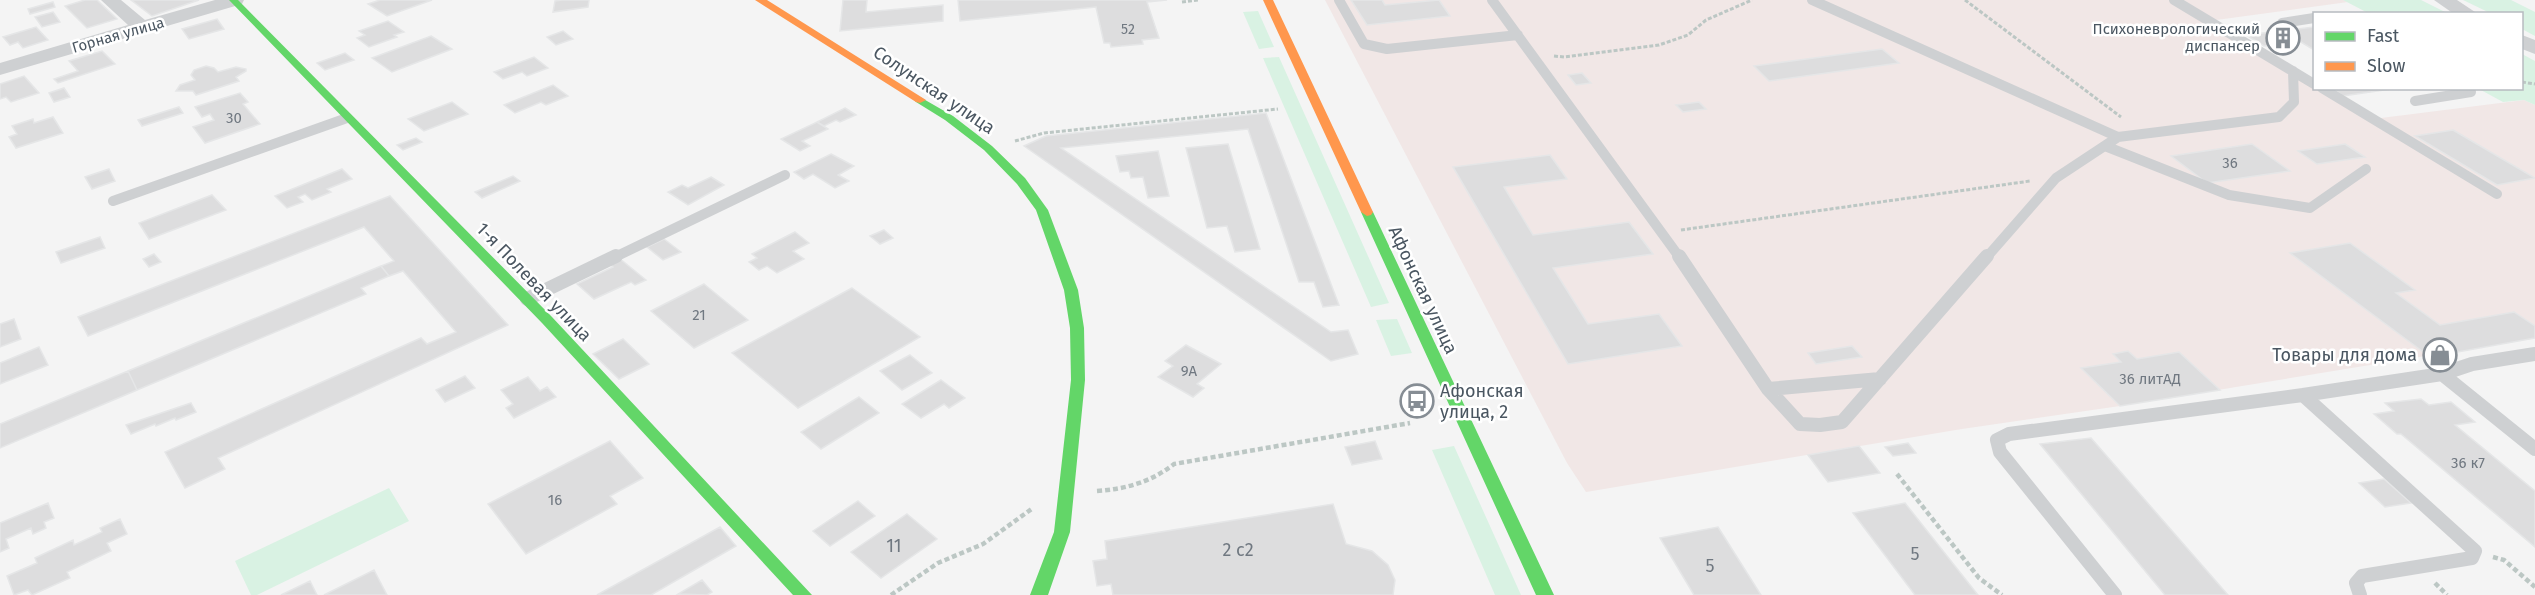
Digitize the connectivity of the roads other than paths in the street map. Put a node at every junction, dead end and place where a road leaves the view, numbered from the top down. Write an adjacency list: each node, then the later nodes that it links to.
1 (110, 0): 13 (street)
2 (234, 0): 13 (street, Горная улица); 21 (street, 1-я Полевая улица)
3 (760, 0): 36 (street, Солунская улица)
4 (1268, 0): 37 (street, Афонская улица)
5 (1339, 0): 14 (lane)
6 (1492, 0): 14 (lane)
7 (1812, 0): 22 (lane)
8 (2174, 0): 16 (lane)
9 (2443, 0): 10 (street)
10 (2465, 12)
11 (2313, 18): 12 (lane)
12 (2282, 23)
13 (142, 28): 15 (street, Горная улица)
14 (1518, 35): 32 (lane)
15 (0, 69)
16 (2293, 71): 17 (lane); 22 (lane)
17 (2313, 83)
18 (2325, 90): 26 (lane)
19 (2468, 90): 20 (lane)
20 (2415, 101)
21 (347, 118): 27 (lane); 28 (street, 1-я Полевая улица)
22 (2118, 137): 23 (lane)
23 (2105, 146): 24 (lane); 31 (lane)
24 (2366, 170)
25 (785, 175): 28 (lane)
26 (2497, 194)
27 (113, 201)
28 (526, 300): 35 (street, 1-я Полевая улица)
29 (2535, 354): 30 (lane)
30 (2442, 374): 33 (lane); 34 (lane)
31 (1880, 379): 32 (lane); 32 (lane)
32 (1768, 389)
33 (2303, 395): 38 (lane); 39 (lane)
34 (2535, 449)
35 (803, 595)
36 (1039, 595)
37 (1545, 595)
38 (2115, 595)
39 (2360, 595)

